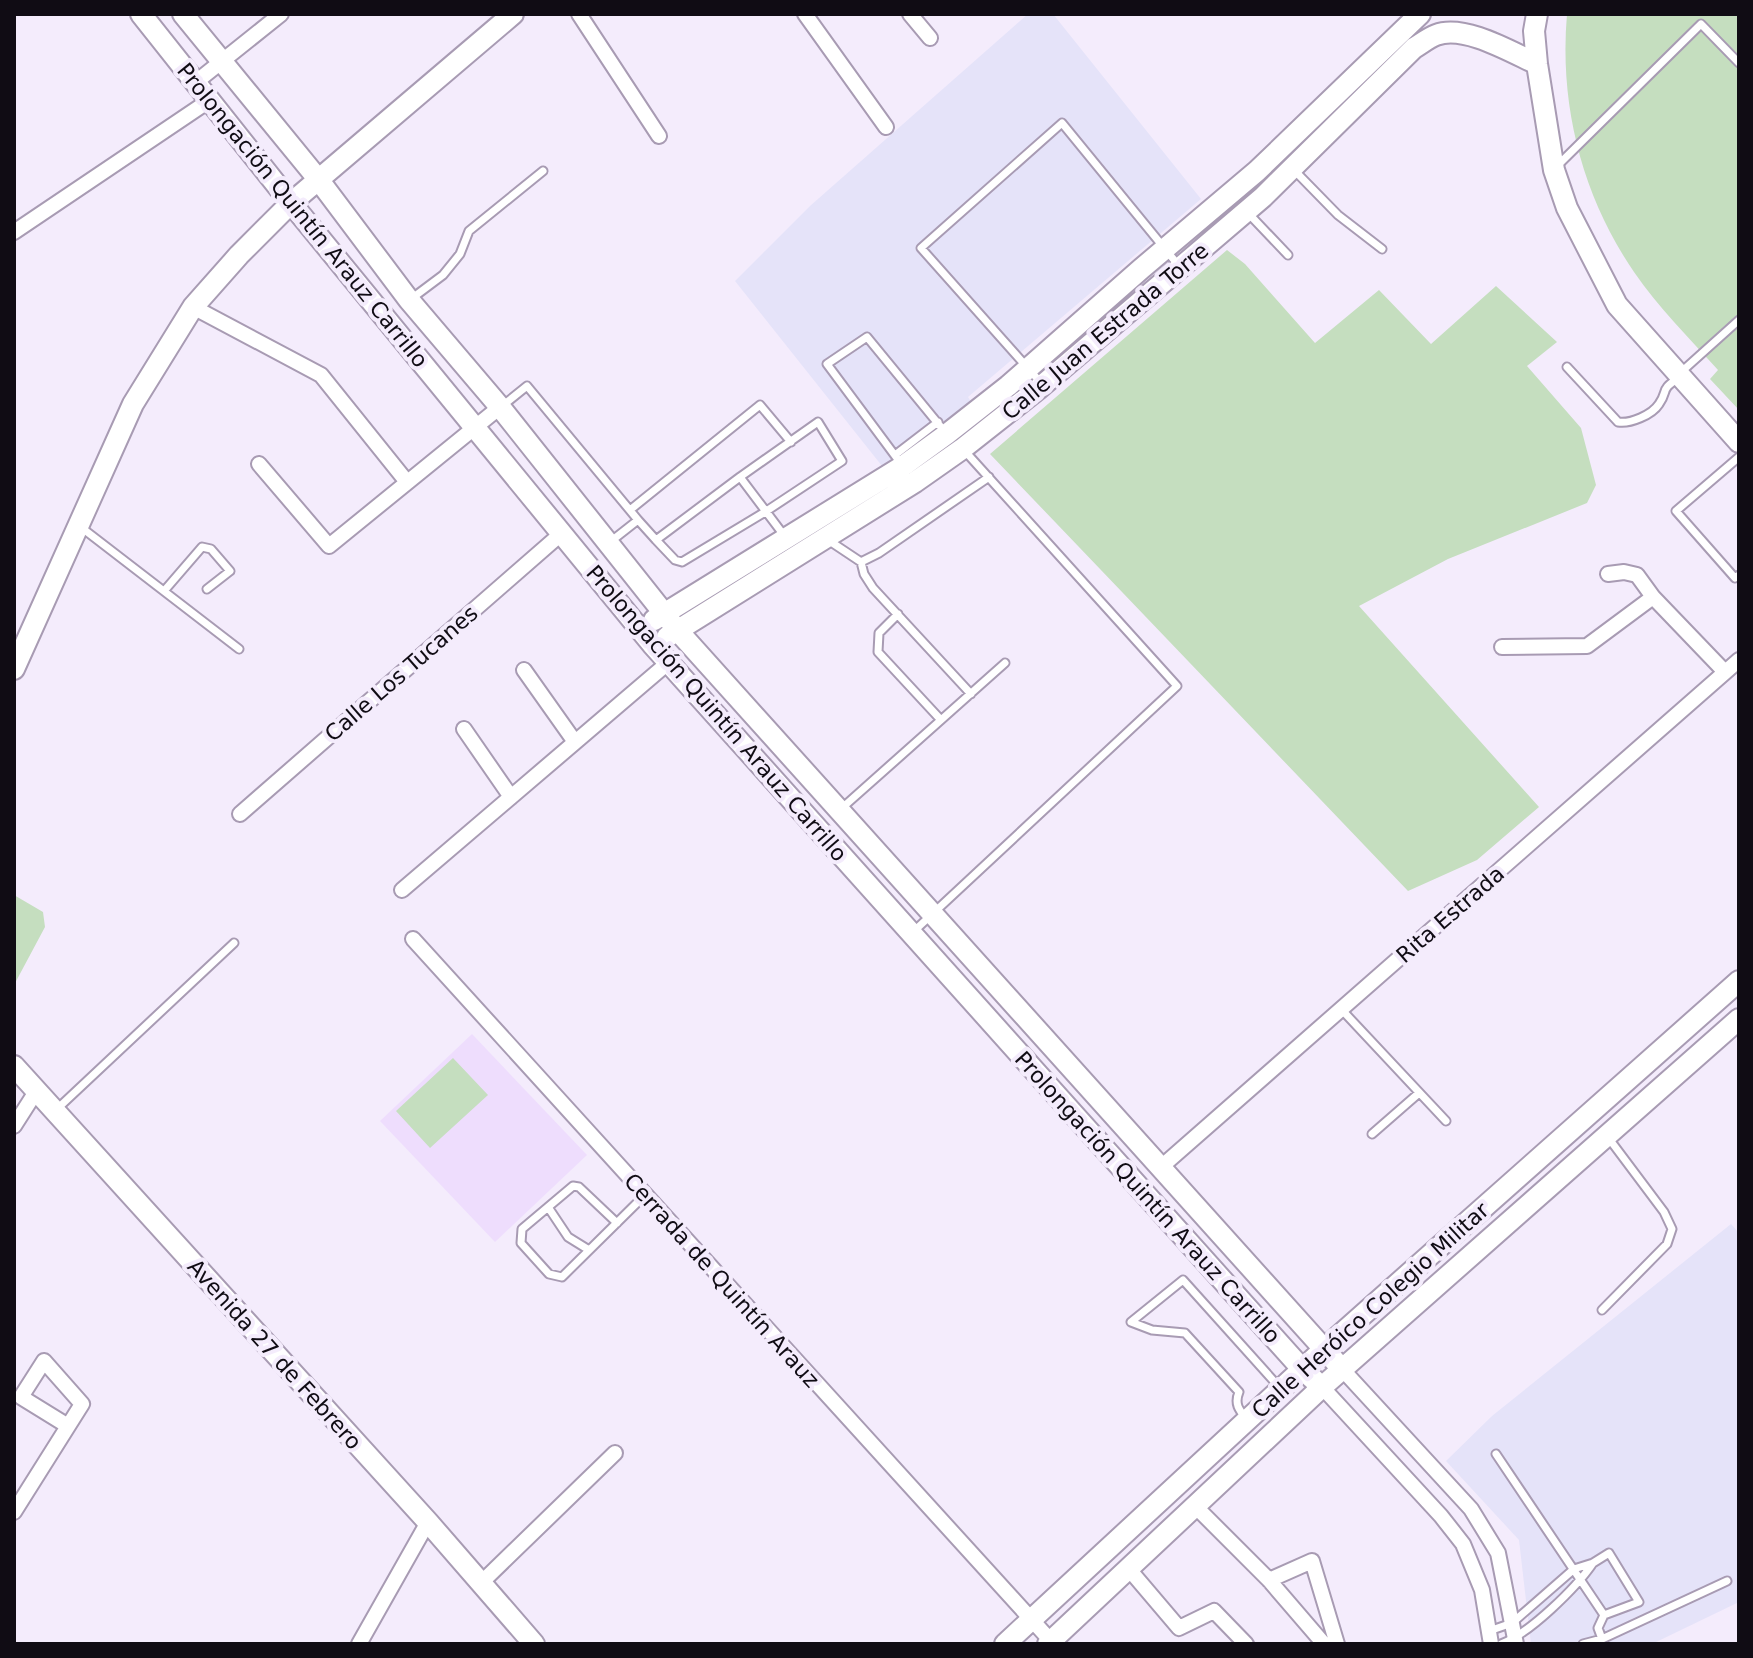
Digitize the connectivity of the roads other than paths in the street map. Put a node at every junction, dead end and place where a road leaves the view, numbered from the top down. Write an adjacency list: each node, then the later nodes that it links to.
1 (141, 14): 14 (street, Prolongación Quintín Arauz Carrillo)
2 (183, 14): 11 (street, Prolongación Quintín Arauz Carrillo)
3 (281, 14): 11 (street)
4 (513, 14): 22 (street)
5 (579, 14): 17 (street)
6 (805, 14): 16 (street)
7 (910, 14): 10 (street)
8 (1420, 14): 18 (street, Calle Juan Estrada Torre)
9 (1537, 14): 13 (street)
10 (930, 38)
11 (221, 63): 14 (street); 22 (street, Prolongación Quintín Arauz Carrillo)
12 (1739, 63): 20 (lane)
13 (1537, 64): 19 (street, Calle Juan Estrada Torre); 20 (street)
14 (196, 82): 15 (street, Prolongación Quintín Arauz Carrillo)
15 (210, 100): 23 (street, Prolongación Quintín Arauz Carrillo); 25 (street)
16 (886, 127)
17 (659, 136)
18 (1290, 139): 19 (street); 26 (street, Calle Juan Estrada Torre)
19 (1298, 162): 24 (street, Calle Juan Estrada Torre); 27 (lane)
20 (1554, 170): 35 (street)
21 (543, 171): 30 (lane)
22 (318, 179): 23 (street); 30 (street, Prolongación Quintín Arauz Carrillo)
23 (291, 203): 31 (street); 38 (street, Prolongación Quintín Arauz Carrillo)
24 (1247, 211): 28 (lane); 29 (street, Calle Juan Estrada Torre)
25 (14, 232)
26 (1164, 249): 29 (lane); 34 (street, Calle Juan Estrada Torre); 34 (lane)
27 (1382, 249)
28 (1288, 255)
29 (1180, 268): 36 (street, Calle Juan Estrada Torre)
30 (409, 300): 37 (street, Prolongación Quintín Arauz Carrillo)
31 (193, 307): 47 (street); 51 (street)
32 (1739, 320): 35 (lane)
33 (1567, 367): 35 (lane)
34 (1028, 369): 36 (lane); 39 (street, Calle Juan Estrada Torre)
35 (1679, 376): 41 (street)
36 (1043, 385): 39 (street, Calle Juan Estrada Torre)
37 (500, 407): 38 (street); 48 (lane); 56 (street, Prolongación Quintín Arauz Carrillo)
38 (475, 427): 47 (street); 52 (street, Prolongación Quintín Arauz Carrillo)
39 (949, 435): 43 (street, Calle Juan Estrada Torre); 43 (lane); 46 (lane); 53 (street, Calle Juan Estrada Torre)
40 (791, 442): 45 (lane); 48 (lane); 49 (lane)
41 (1739, 442)
42 (1739, 457): 60 (lane)
43 (899, 461): 54 (street, Calle Juan Estrada Torre)
44 (259, 464): 47 (street)
45 (740, 477): 49 (lane); 55 (lane)
46 (989, 477): 58 (lane); 86 (lane)
47 (407, 482)
48 (630, 510): 50 (lane)
49 (765, 512): 54 (lane); 55 (lane)
50 (638, 520): 55 (lane); 56 (lane)
51 (77, 524): 62 (lane); 73 (street)
52 (562, 533): 67 (street, Prolongación Quintín Arauz Carrillo); 84 (street, Calle Los Tucanes)
53 (826, 538): 57 (street, Calle Juan Estrada Torre); 58 (lane)
54 (786, 539): 57 (lane); 64 (street, Calle Juan Estrada Torre)
55 (656, 540)
56 (608, 544): 64 (street, Prolongación Quintín Arauz Carrillo)
57 (799, 556): 66 (street, Calle Juan Estrada Torre)
58 (861, 562): 65 (lane)
59 (1608, 574): 63 (street)
60 (1738, 578)
61 (207, 589): 62 (lane)
62 (164, 591): 69 (lane)
63 (1653, 597): 68 (street); 75 (street)
64 (663, 613): 66 (street, Prolongación Quintín Arauz Carrillo); 67 (street, Calle Juan Estrada Torre)
65 (898, 614): 76 (lane); 77 (lane)
66 (678, 631): 67 (street, Calle Juan Estrada Torre); 80 (street, Prolongación Quintín Arauz Carrillo)
67 (646, 637): 71 (street, Prolongación Quintín Arauz Carrillo)
68 (1502, 647)
69 (239, 649)
70 (1739, 660): 75 (street, Rita Estrada)
71 (669, 662): 79 (street); 81 (street, Prolongación Quintín Arauz Carrillo)
72 (1005, 663): 76 (lane)
73 (14, 669)
74 (524, 670): 79 (street)
75 (1725, 672): 91 (street, Rita Estrada)
76 (971, 694): 77 (lane)
77 (941, 720): 83 (lane)
78 (464, 729): 82 (street)
79 (575, 742): 82 (street)
80 (795, 761): 81 (street); 83 (street, Prolongación Quintín Arauz Carrillo)
81 (775, 780): 87 (street, Prolongación Quintín Arauz Carrillo)
82 (511, 797): 85 (street)
83 (839, 810): 86 (street, Prolongación Quintín Arauz Carrillo)
84 (240, 814)
85 (402, 890)
86 (932, 913): 87 (lane); 99 (street, Prolongación Quintín Arauz Carrillo)
87 (911, 933): 102 (street, Prolongación Quintín Arauz Carrillo)
88 (413, 939): 104 (street, Cerrada de Quintín Arauz)
89 (234, 943): 96 (lane)
90 (1739, 981): 109 (street, Calle Heróico Colegio Militar)
91 (1341, 1009): 95 (lane); 103 (street, Rita Estrada)
92 (1739, 1019): 101 (street, Calle Heróico Colegio Militar)
93 (14, 1066): 94 (street, Avenida 27 de Febrero)
94 (37, 1090): 96 (street, Avenida 27 de Febrero); 98 (street)
95 (1419, 1093): 97 (lane); 100 (lane)
96 (55, 1110): 120 (street, Avenida 27 de Febrero)
97 (1446, 1121)
98 (14, 1126)
99 (1122, 1126): 102 (street); 103 (street, Prolongación Quintín Arauz Carrillo)
100 (1372, 1134)
101 (1606, 1136): 108 (lane); 110 (street, Calle Heróico Colegio Militar)
102 (1101, 1144): 111 (street, Prolongación Quintín Arauz Carrillo)
103 (1160, 1168): 109 (street, Prolongación Quintín Arauz Carrillo)
104 (645, 1195): 106 (lane); 129 (street, Cerrada de Quintín Arauz)
105 (548, 1207): 106 (lane); 107 (lane); 107 (lane)
106 (617, 1223): 107 (lane)
107 (589, 1250)
108 (1602, 1310)
109 (1323, 1350): 110 (street, Prolongación Quintín Arauz Carrillo); 111 (street, Calle Heróico Colegio Militar)
110 (1342, 1369): 112 (street, Calle Heróico Colegio Militar); 130 (street)
111 (1303, 1370): 112 (street, Prolongación Quintín Arauz Carrillo); 113 (street, Calle Heróico Colegio Militar)
112 (1322, 1387): 118 (street, Calle Heróico Colegio Militar); 131 (street)
113 (1282, 1390): 114 (street, Calle Heróico Colegio Militar); 114 (lane)
114 (1248, 1421): 129 (street, Calle Heróico Colegio Militar)
115 (68, 1426): 115 (street); 119 (street)
116 (615, 1453): 127 (street)
117 (1496, 1454): 123 (lane)
118 (1195, 1506): 122 (street, Calle Heróico Colegio Militar); 124 (street)
119 (14, 1512)
120 (428, 1522): 127 (street, Avenida 27 de Febrero); 135 (street)
121 (1593, 1563): 123 (lane); 125 (lane); 128 (lane)
122 (1128, 1568): 134 (street, Calle Heróico Colegio Militar); 138 (street)
123 (1574, 1569): 125 (lane); 130 (lane)
124 (1269, 1580): 139 (street); 140 (street)
125 (1582, 1580): 128 (lane); 133 (lane)
126 (1727, 1581): 132 (lane)
127 (481, 1583): 136 (street, Avenida 27 de Febrero)
128 (1604, 1615): 132 (lane)
129 (1032, 1620): 134 (street, Cerrada de Quintín Arauz); 137 (street, Calle Heróico Colegio Militar)
130 (1512, 1623): 131 (lane); 133 (street)
131 (1490, 1638)
132 (1602, 1639): 141 (lane)
133 (1511, 1642)
134 (1049, 1643)
135 (359, 1644)
136 (534, 1644)
137 (1005, 1644)
138 (1246, 1644)
139 (1324, 1644)
140 (1337, 1644)
141 (1583, 1644)

